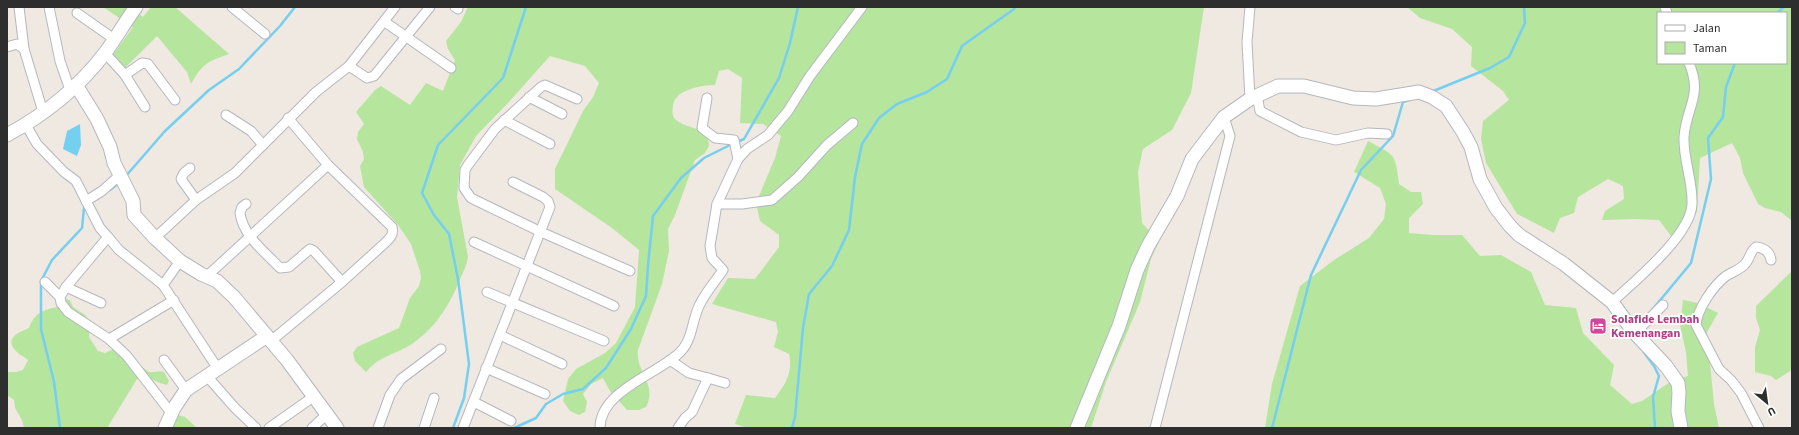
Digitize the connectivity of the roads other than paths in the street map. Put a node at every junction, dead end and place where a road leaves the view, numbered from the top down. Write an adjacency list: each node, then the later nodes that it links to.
1 (19, 7): 15 (street)
2 (49, 7): 21 (street)
3 (136, 7): 13 (street)
4 (232, 7): 11 (street)
5 (395, 7): 10 (street)
6 (430, 7): 12 (street)
7 (862, 7): 40 (street)
8 (1250, 7): 23 (street)
9 (77, 13): 13 (street)
10 (385, 22): 12 (street); 18 (street)
11 (265, 34)
12 (407, 37): 18 (street); 19 (street)
13 (114, 39): 16 (street)
14 (7, 47): 15 (street)
15 (24, 49): 28 (street)
16 (105, 53): 20 (street); 21 (street)
17 (1689, 64): 66 (street)
18 (350, 66): 32 (street)
19 (451, 68)
20 (124, 75): 26 (street); 27 (street)
21 (73, 87): 28 (street); 43 (street)
22 (529, 97): 25 (street); 29 (street); 33 (street)
23 (1253, 97): 31 (street); 36 (street); 66 (street)
24 (707, 98): 40 (street)
25 (577, 99)
26 (175, 100)
27 (145, 107)
28 (43, 112): 35 (street)
29 (562, 114)
30 (226, 115): 39 (street)
31 (1224, 117): 101 (street); 102 (street)
32 (288, 118): 39 (street); 41 (street)
33 (504, 120): 38 (street); 49 (street)
34 (853, 123): 48 (street)
35 (26, 125): 37 (street); 46 (street)
36 (1387, 134)
37 (7, 136)
38 (550, 144)
39 (263, 145): 45 (street)
40 (738, 159): 48 (street)
41 (328, 165): 50 (street); 60 (street)
42 (190, 168): 45 (street)
43 (122, 178): 46 (street); 52 (street)
44 (513, 182): 49 (street)
45 (196, 200): 52 (street)
46 (88, 203): 51 (street)
47 (246, 204): 50 (street)
48 (717, 204): 78 (street)
49 (541, 232): 56 (street); 57 (street)
50 (250, 236): 58 (street); 60 (street)
51 (108, 237): 61 (street); 62 (street)
52 (155, 238): 55 (street)
53 (474, 242): 56 (street)
54 (1771, 260): 104 (street)
55 (180, 261): 58 (street); 61 (street)
56 (528, 265): 68 (street); 70 (street)
57 (630, 271)
58 (207, 276): 74 (street)
59 (45, 282): 64 (street)
60 (342, 282): 74 (street)
61 (163, 285): 65 (street)
62 (66, 286): 64 (street); 67 (street)
63 (487, 292): 68 (street)
64 (60, 297): 73 (street)
65 (174, 300): 73 (street); 81 (street)
66 (1612, 302): 71 (street)
67 (101, 303)
68 (512, 303): 72 (street); 75 (street)
69 (1663, 305): 71 (street)
70 (614, 306)
71 (1633, 330): 103 (street)
72 (500, 335): 79 (street); 80 (street)
73 (109, 338): 91 (street)
74 (268, 339): 81 (street); 86 (street)
75 (604, 341)
76 (441, 349): 96 (street)
77 (164, 360): 84 (street)
78 (670, 360): 82 (street); 99 (street)
79 (562, 364)
80 (486, 368): 85 (street); 88 (street)
81 (212, 372): 84 (street); 92 (street)
82 (708, 378): 83 (street); 100 (street)
83 (725, 383)
84 (186, 390): 91 (street)
85 (545, 394)
86 (313, 397): 89 (street); 93 (street)
87 (434, 398): 97 (street)
88 (474, 402): 90 (street); 98 (street)
89 (326, 415): 94 (street); 95 (street)
90 (511, 421)
91 (168, 424)
92 (256, 428)
93 (271, 428)
94 (312, 428)
95 (337, 428)
96 (378, 428)
97 (424, 428)
98 (463, 428)
99 (600, 428)
100 (678, 428)
101 (1077, 428)
102 (1155, 428)
103 (1681, 428)
104 (1759, 428)

